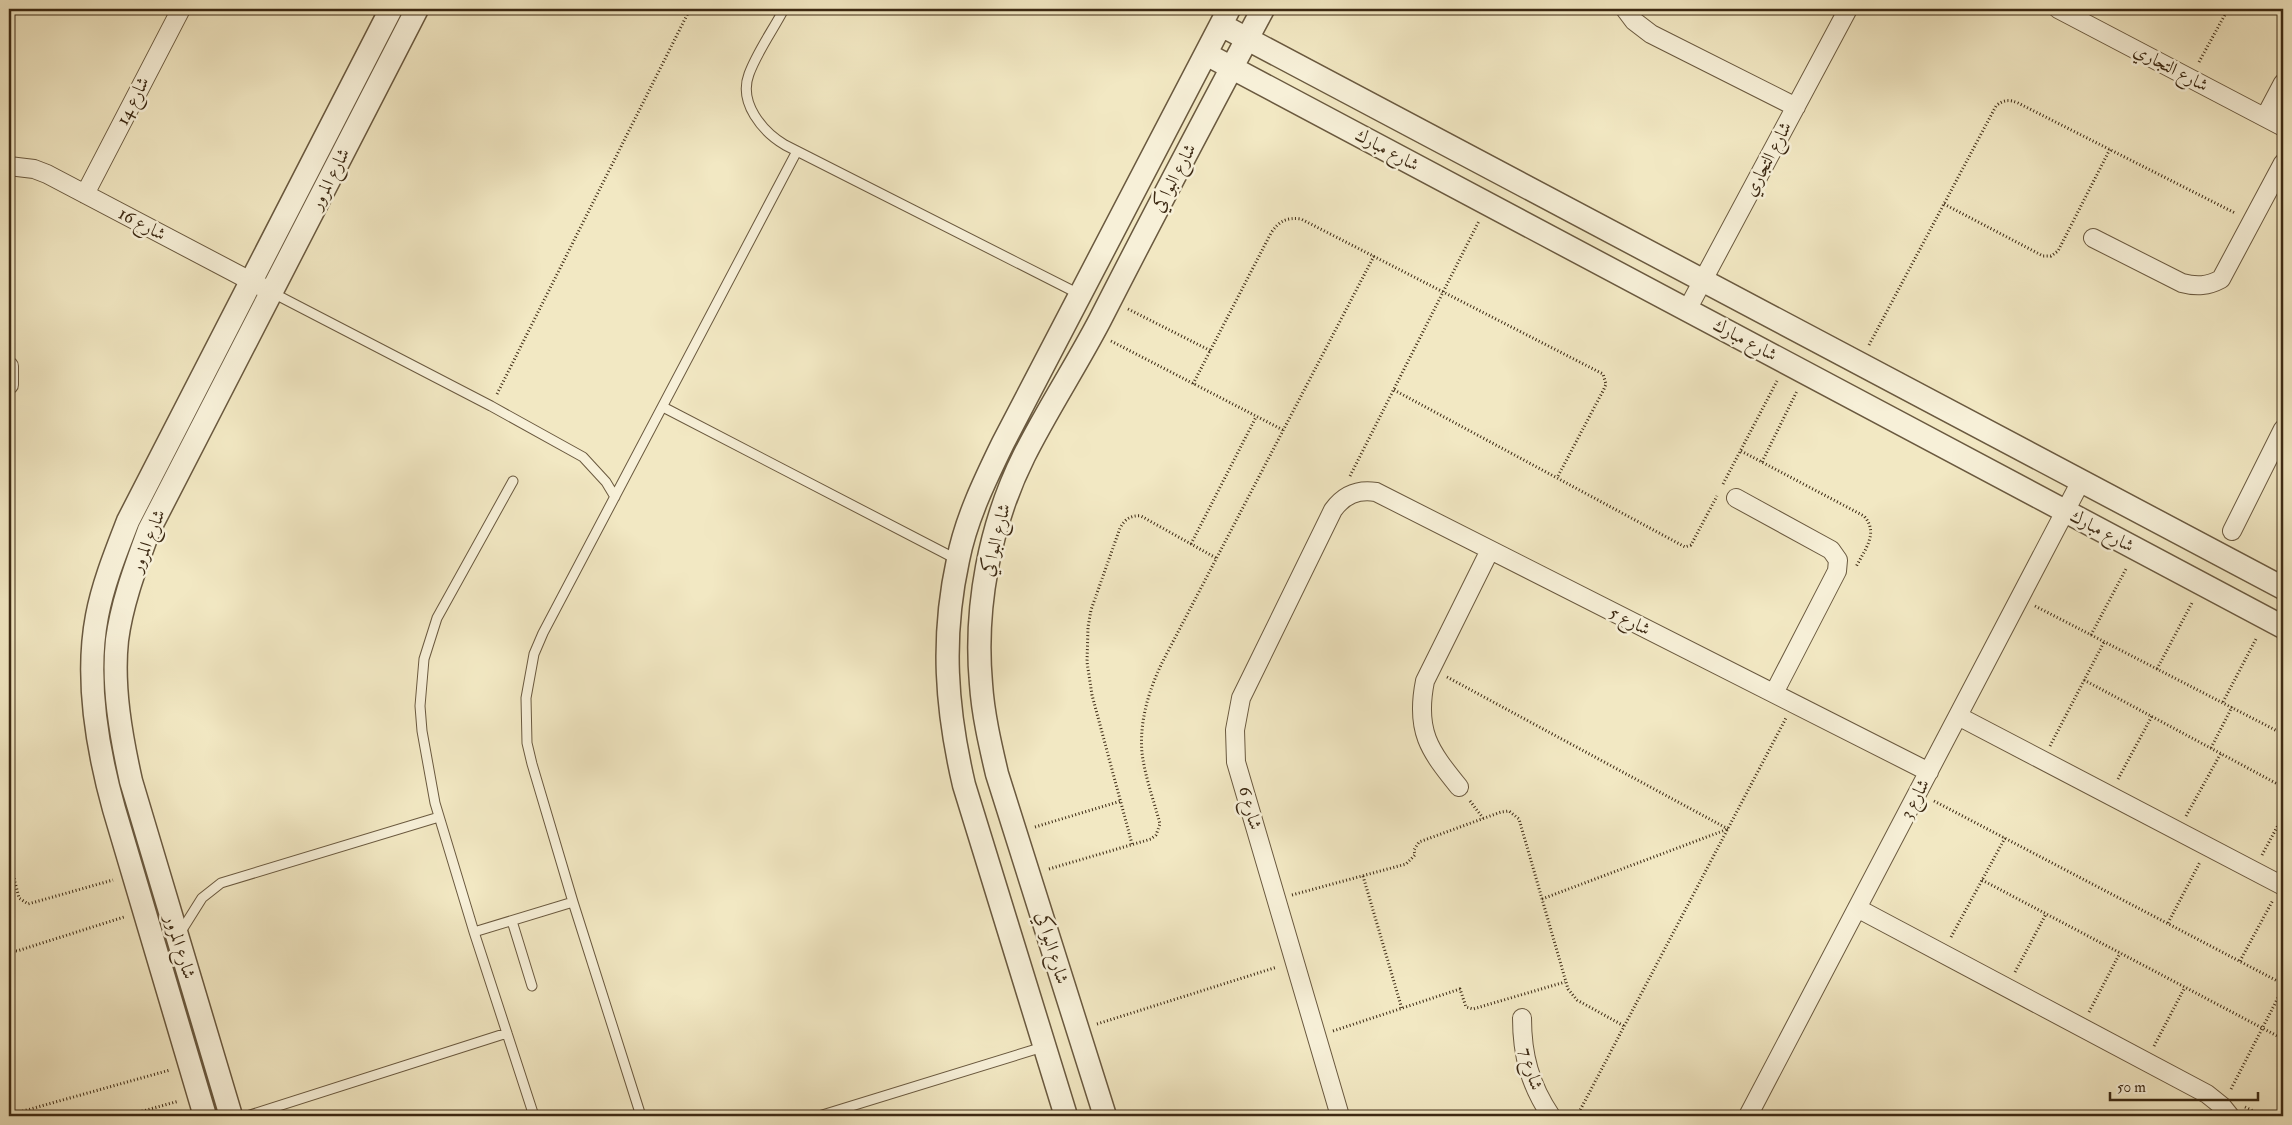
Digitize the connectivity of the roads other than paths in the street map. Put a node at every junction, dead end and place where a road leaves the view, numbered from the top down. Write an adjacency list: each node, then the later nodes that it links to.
1 (181, 9): 20 (street, شارع 14)
2 (391, 9): 23 (street, شارع المرور)
3 (417, 9): 24 (street, شارع المرور)
4 (784, 9): 17 (lane)
5 (1263, 9): 10 (street, شارع البواكي)
6 (1625, 9): 14 (street)
7 (1848, 9): 14 (street, شارع التجاري)
8 (2058, 9): 15 (street, شارع التجاري)
9 (1225, 17): 10 (street, شارع مبارك); 11 (street, شارع البواكي)
10 (1247, 38): 12 (street, شارع البواكي); 22 (street, شارع مبارك)
11 (1206, 54): 12 (street, شارع مبارك); 25 (street, شارع البواكي)
12 (1232, 67): 26 (street, شارع مبارك); 67 (street, شارع البواكي)
13 (2283, 83): 15 (street)
14 (1796, 107): 22 (street, شارع التجاري)
15 (2265, 117): 16 (street, شارع التجاري)
16 (2283, 127)
17 (797, 151): 25 (lane); 29 (lane)
18 (2283, 163): 21 (street)
19 (9, 166): 20 (street, شارع 16)
20 (85, 194): 23 (street, شارع 16)
21 (2093, 238)
22 (1702, 280): 26 (street, شارع التجاري); 32 (street, شارع مبارك)
23 (251, 281): 24 (street, شارع 16); 51 (street, شارع المرور)
24 (271, 292): 33 (lane); 48 (street, شارع المرور)
25 (1079, 294): 39 (street, شارع البواكي)
26 (1687, 310): 36 (street, شارع مبارك)
27 (9, 366): 28 (street)
28 (9, 385)
29 (663, 407): 33 (lane); 39 (lane)
30 (2283, 429): 37 (street)
31 (513, 481): 46 (lane)
32 (2080, 481): 36 (street, شارع 3); 40 (street, شارع مبارك)
33 (616, 497): 49 (lane)
34 (1736, 498): 42 (street)
35 (1333, 510): 38 (street, شارع 5); 68 (street, شارع 6)
36 (2065, 511): 41 (street, شارع مبارك); 43 (street, شارع 3)
37 (2232, 531)
38 (1490, 550): 42 (street, شارع 5); 45 (street)
39 (958, 560): 58 (street, شارع البواكي)
40 (2283, 588)
41 (2275, 623)
42 (1774, 694): 44 (street, شارع 5)
43 (1958, 716): 44 (street, شارع 3); 47 (street)
44 (1929, 772): 50 (street, شارع 3)
45 (1459, 787)
46 (439, 817): 53 (lane); 54 (lane)
47 (2282, 885)
48 (167, 902): 51 (street); 54 (street, شارع المرور)
49 (573, 902): 52 (lane); 64 (lane)
50 (1857, 908): 60 (street); 70 (street, شارع 3)
51 (144, 911): 59 (street, شارع المرور)
52 (512, 921): 53 (lane); 55 (lane)
53 (474, 932): 57 (lane)
54 (177, 937): 61 (street, شارع المرور)
55 (532, 986)
56 (1522, 1018): 69 (street, شارع 7)
57 (507, 1033): 62 (lane); 63 (lane)
58 (1043, 1047): 65 (lane); 66 (street, شارع البواكي)
59 (202, 1106)
60 (2226, 1111)
61 (231, 1116)
62 (247, 1116)
63 (534, 1116)
64 (642, 1116)
65 (818, 1116)
66 (1066, 1116)
67 (1105, 1116)
68 (1340, 1116)
69 (1551, 1116)
70 (1748, 1116)

